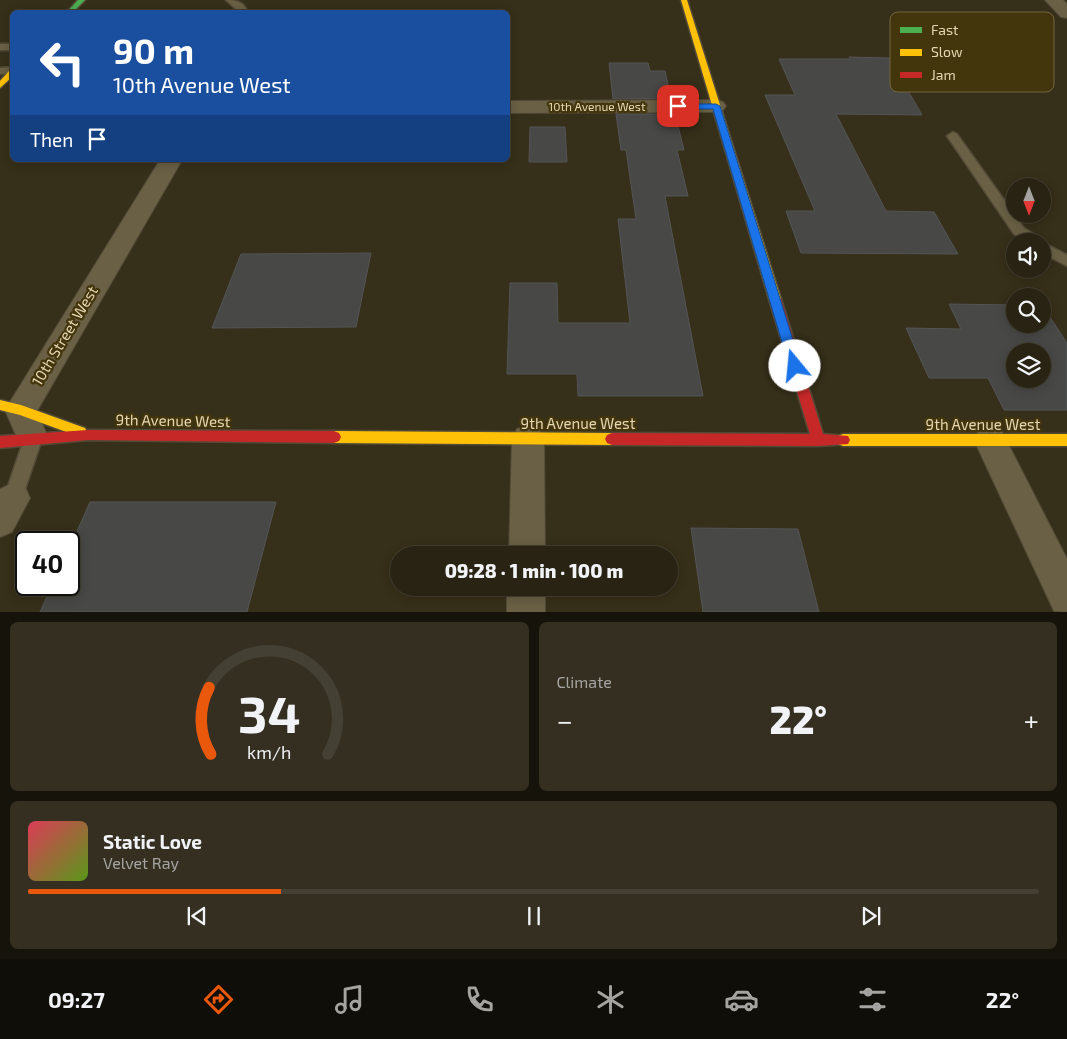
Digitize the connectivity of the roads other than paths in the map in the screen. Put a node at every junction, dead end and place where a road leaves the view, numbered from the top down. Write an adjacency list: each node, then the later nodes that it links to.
1 (82, 0): 5 (street)
2 (231, 0): 6 (lane)
3 (684, 0): 10 (street)
4 (1052, 0): 7 (street)
5 (72, 10)
6 (242, 10)
7 (1067, 13)
8 (10, 74): 9 (street)
9 (0, 86)
10 (716, 106): 11 (street, 10th Avenue West); 21 (street)
11 (510, 107)
12 (953, 136): 14 (lane)
13 (170, 162): 17 (street, 10th Street West)
14 (1022, 233)
15 (1051, 251): 16 (lane)
16 (1067, 261)
17 (10, 408): 18 (street); 19 (street)
18 (88, 435): 19 (street, 9th Avenue West); 20 (street, 9th Avenue West)
19 (33, 439): 24 (street, 9th Avenue West); 25 (lane)
20 (528, 439): 21 (street, 9th Avenue West); 26 (street)
21 (818, 440): 22 (street, 9th Avenue West)
22 (990, 440): 23 (street, 9th Avenue West); 28 (street)
23 (1067, 440)
24 (0, 442)
25 (6, 509)
26 (527, 546)
27 (526, 596): 29 (street)
28 (1067, 598)
29 (526, 612)

